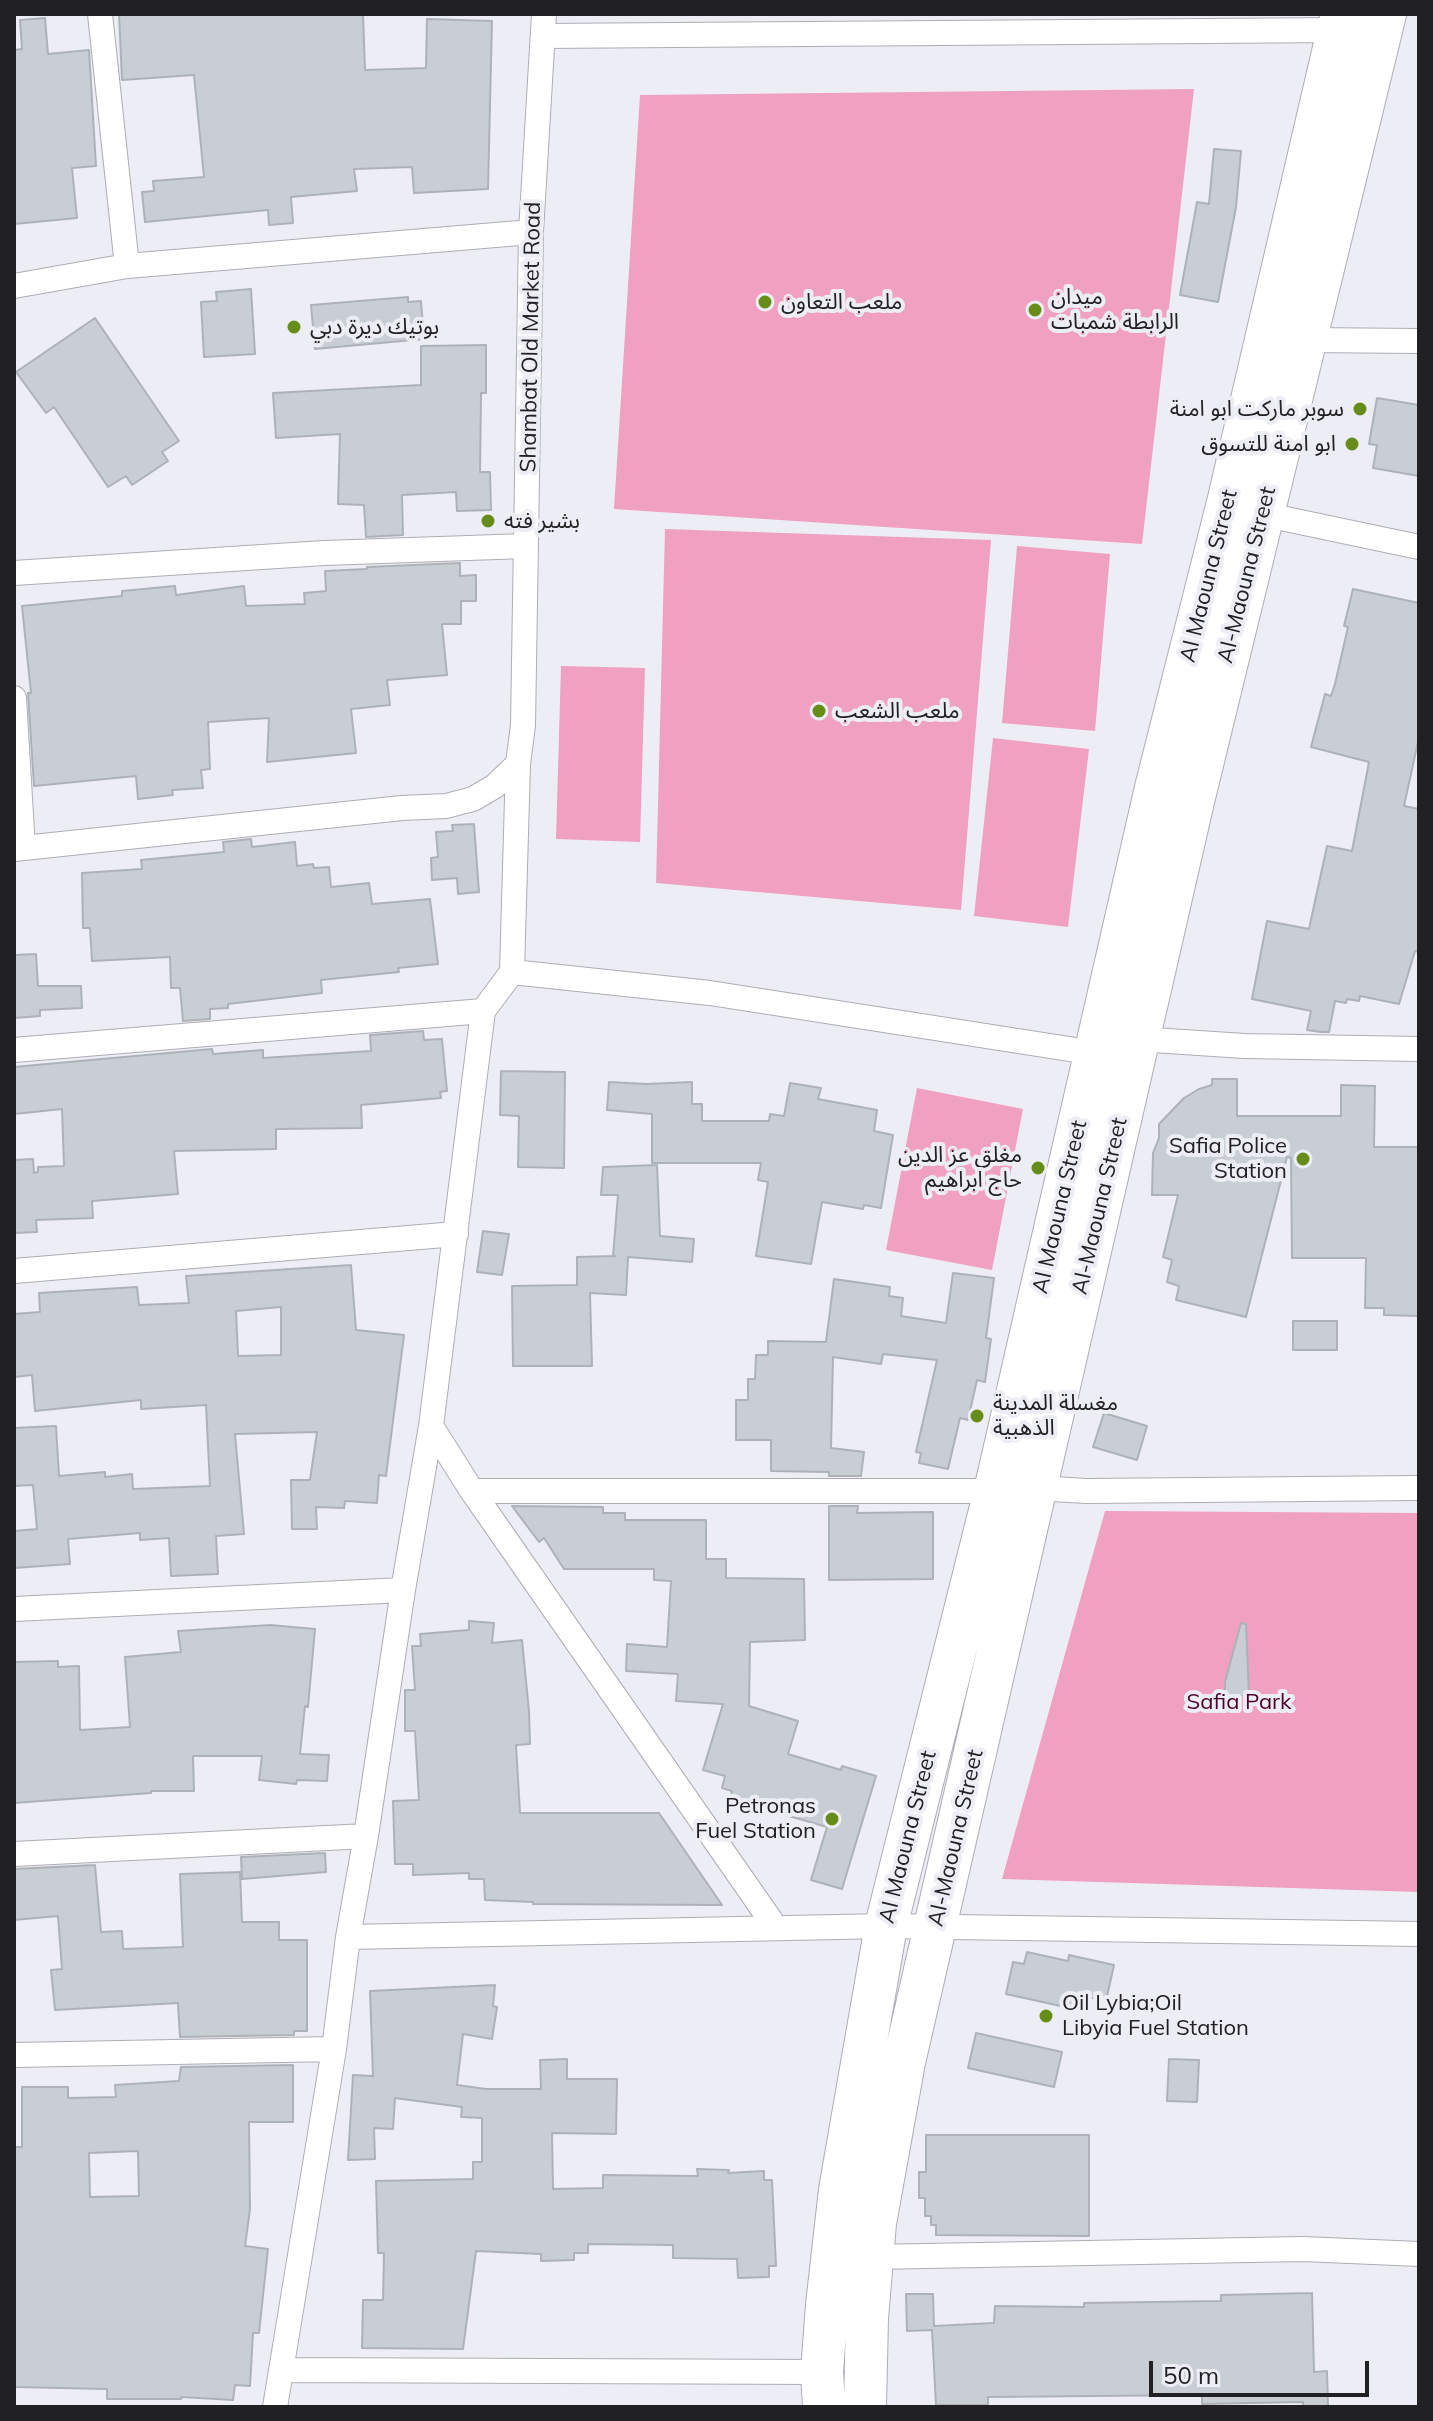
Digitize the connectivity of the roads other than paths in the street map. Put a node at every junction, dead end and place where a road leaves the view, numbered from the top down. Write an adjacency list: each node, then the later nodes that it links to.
1 (100, 14): 7 (street)
2 (1385, 14): 9 (highway, Al-Maouna Street)
3 (1340, 22): 4 (street); 23 (highway, Al Maouna Street)
4 (789, 24): 5 (street)
5 (544, 25): 6 (street, Shambat Old Market Road)
6 (531, 232): 7 (street); 12 (street, Shambat Old Market Road)
7 (127, 266): 8 (street)
8 (14, 286)
9 (1306, 340): 10 (street); 11 (highway, Al-Maouna Street)
10 (1419, 341)
11 (1262, 514): 13 (street); 20 (highway, Al-Maouna Street)
12 (526, 546): 14 (street); 16 (street, Shambat Old Market Road)
13 (1419, 547)
14 (14, 573)
15 (14, 698): 17 (street)
16 (518, 764): 17 (street); 18 (street, Shambat Old Market Road)
17 (18, 848)
18 (512, 972): 19 (street); 23 (street)
19 (483, 1011): 22 (street); 24 (street)
20 (1138, 1039): 21 (street); 23 (street); 28 (highway, Al-Maouna Street)
21 (1419, 1049)
22 (14, 1050)
23 (1095, 1053): 28 (highway, Al Maouna Street)
24 (456, 1234): 25 (street); 26 (street)
25 (14, 1271)
26 (431, 1426): 29 (street); 30 (street)
27 (1419, 1488): 28 (street)
28 (1015, 1489): 29 (street); 34 (highway, Al Maouna Street); 35 (highway, Al-Maouna Street)
29 (472, 1491): 36 (street)
30 (403, 1590): 31 (street); 32 (street)
31 (14, 1609)
32 (366, 1836): 33 (street); 38 (street)
33 (14, 1854)
34 (886, 1926): 35 (street); 36 (street); 44 (highway, Al Maouna Street)
35 (937, 1926): 37 (street); 42 (highway, Al-Maouna Street)
36 (776, 1928): 38 (street)
37 (1419, 1934)
38 (348, 1937): 39 (street)
39 (334, 2049): 40 (street); 43 (street)
40 (14, 2055)
41 (1419, 2254): 42 (street)
42 (872, 2257): 46 (highway, Al-Maouna Street)
43 (282, 2370): 44 (street); 45 (street)
44 (823, 2389)
45 (275, 2407)
46 (865, 2407)

